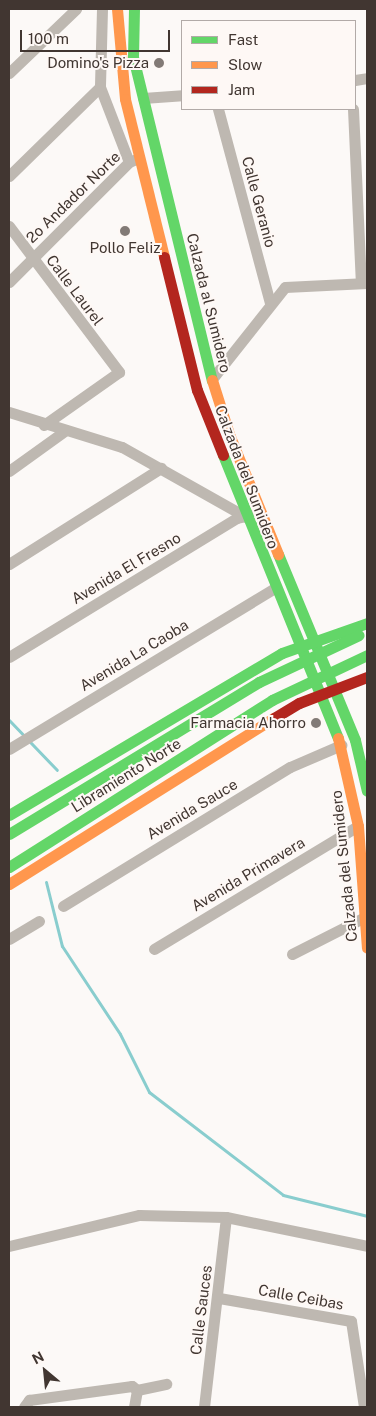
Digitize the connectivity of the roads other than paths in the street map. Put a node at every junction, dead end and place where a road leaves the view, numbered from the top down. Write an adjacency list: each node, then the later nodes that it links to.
1 (76, 9): 5 (street)
2 (102, 9): 6 (street)
3 (117, 9): 11 (main road, Calzada del Sumidero)
4 (134, 9): 8 (main road, Calzada al Sumidero)
5 (9, 73)
6 (100, 87): 11 (street); 12 (street)
7 (181, 95): 8 (street)
8 (143, 98): 14 (main road, Calzada al Sumidero)
9 (218, 110): 19 (street, Calle Geranio)
10 (353, 110): 18 (street)
11 (134, 160): 15 (street, 2o Andador Norte); 16 (main road, Calzada del Sumidero)
12 (9, 176)
13 (9, 226): 15 (street, Calle Laurel)
14 (182, 257): 16 (main road); 20 (main road, Calzada al Sumidero)
15 (32, 258): 17 (street, 2o Andador Norte); 22 (street, Calle Laurel)
16 (165, 260): 27 (main road, Calzada del Sumidero)
17 (9, 282)
18 (364, 283): 19 (street)
19 (270, 303): 20 (street)
20 (212, 379): 26 (main road, Calzada al Sumidero)
21 (9, 412): 22 (street)
22 (44, 425): 23 (street)
23 (66, 430): 24 (street); 25 (street)
24 (161, 468): 27 (street); 28 (street)
25 (9, 471)
26 (259, 509): 27 (street, Avenida El Fresno); 32 (main road, Calzada al Sumidero)
27 (248, 519): 29 (main road, Calzada del Sumidero); 35 (street, Avenida El Fresno)
28 (9, 564)
29 (275, 588): 33 (main road, Calzada del Sumidero); 43 (street, Avenida La Caoba)
30 (367, 623): 32 (main road)
31 (364, 631): 36 (main road); 47 (main road, Libramiento Norte, bridge)
32 (312, 638): 33 (main road); 39 (main road, Calzada al Sumidero)
33 (299, 645): 37 (main road); 40 (main road, Calzada del Sumidero)
34 (367, 655): 48 (main road, Libramiento Norte, bridge)
35 (9, 658)
36 (367, 670)
37 (242, 677): 41 (main road); 45 (main road)
38 (367, 677): 39 (main road, Libramiento Norte)
39 (334, 688): 40 (main road, Libramiento Norte); 44 (main road, Calzada al Sumidero)
40 (320, 693): 41 (main road, Libramiento Norte); 42 (main road, Calzada del Sumidero)
41 (272, 721): 49 (main road, Libramiento Norte)
42 (341, 745): 46 (main road, Calzada del Sumidero); 50 (street, Avenida Sauce)
43 (12, 747)
44 (367, 791)
45 (9, 815)
46 (358, 826): 51 (main road, Calzada del Sumidero); 55 (street, Avenida Primavera)
47 (9, 834)
48 (9, 867)
49 (9, 884)
50 (63, 906)
51 (365, 917): 54 (main road, Calzada del Sumidero); 56 (street)
52 (39, 921): 53 (street)
53 (9, 939)
54 (367, 948)
55 (154, 949)
56 (292, 954)
57 (226, 1217): 58 (street); 59 (street); 60 (street, Calle Sauces)
58 (9, 1246)
59 (367, 1246)
60 (219, 1298): 65 (street, Calle Sauces); 66 (street, Calle Ceibas)
61 (166, 1384): 62 (street)
62 (134, 1388): 63 (street); 64 (street)
63 (25, 1405)
64 (134, 1407)
65 (204, 1407)
66 (364, 1407)

